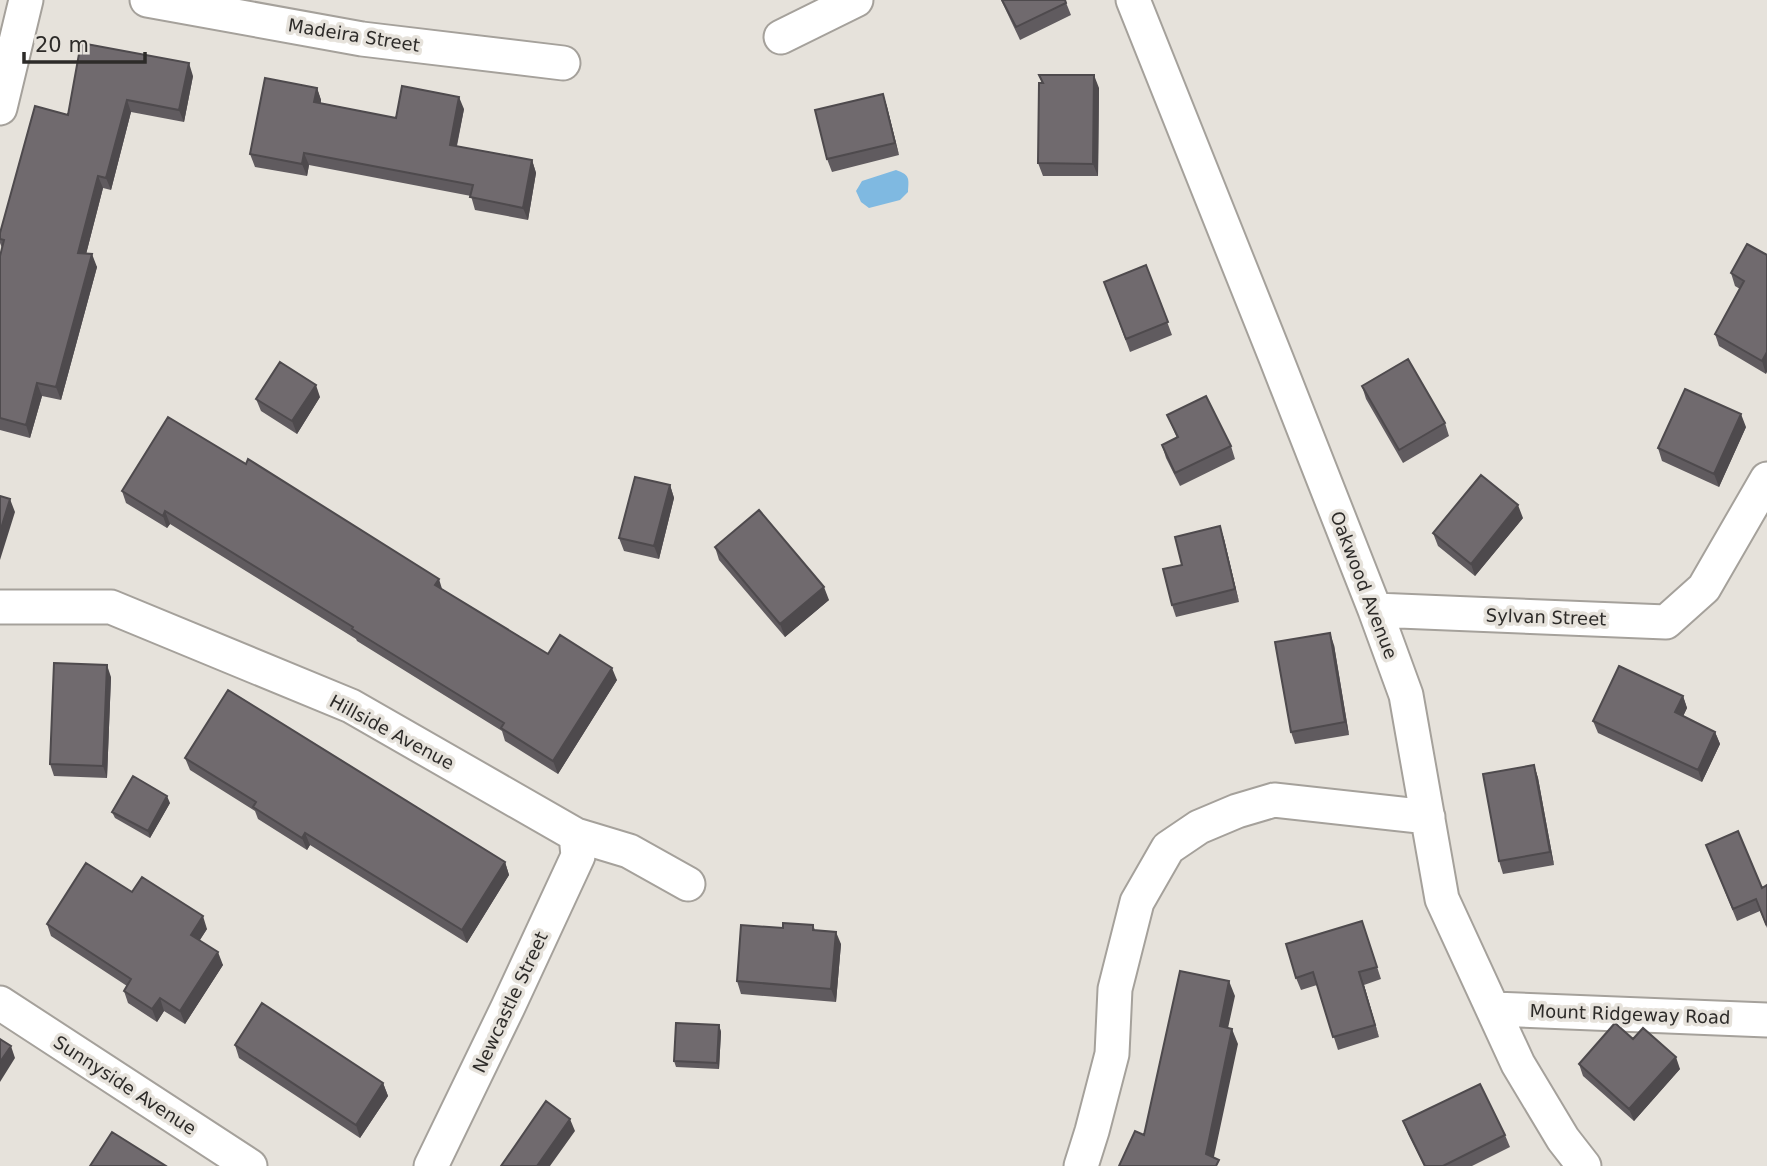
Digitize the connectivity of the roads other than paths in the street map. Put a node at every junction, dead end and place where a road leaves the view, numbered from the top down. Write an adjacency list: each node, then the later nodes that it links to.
1 (26, 0): 7 (street)
2 (147, 0): 6 (street, Madeira Street)
3 (856, 0): 5 (street)
4 (1133, 0): 10 (street, Oakwood Avenue)
5 (781, 37)
6 (563, 63)
7 (0, 108)
8 (1767, 479): 10 (street, Sylvan Street)
9 (0, 607): 12 (street, Hillside Avenue)
10 (1375, 610): 11 (street, Oakwood Avenue)
11 (1428, 817): 15 (street, Oakwood Avenue); 19 (street)
12 (576, 835): 13 (street, Hillside Avenue); 18 (street, Newcastle Street)
13 (688, 884)
14 (0, 1003): 17 (street, Sunnyside Avenue)
15 (1493, 1009): 16 (street, Mount Ridgeway Road); 20 (street, Oakwood Avenue)
16 (1767, 1020)
17 (250, 1166)
18 (430, 1166)
19 (1081, 1166)
20 (1584, 1166)

